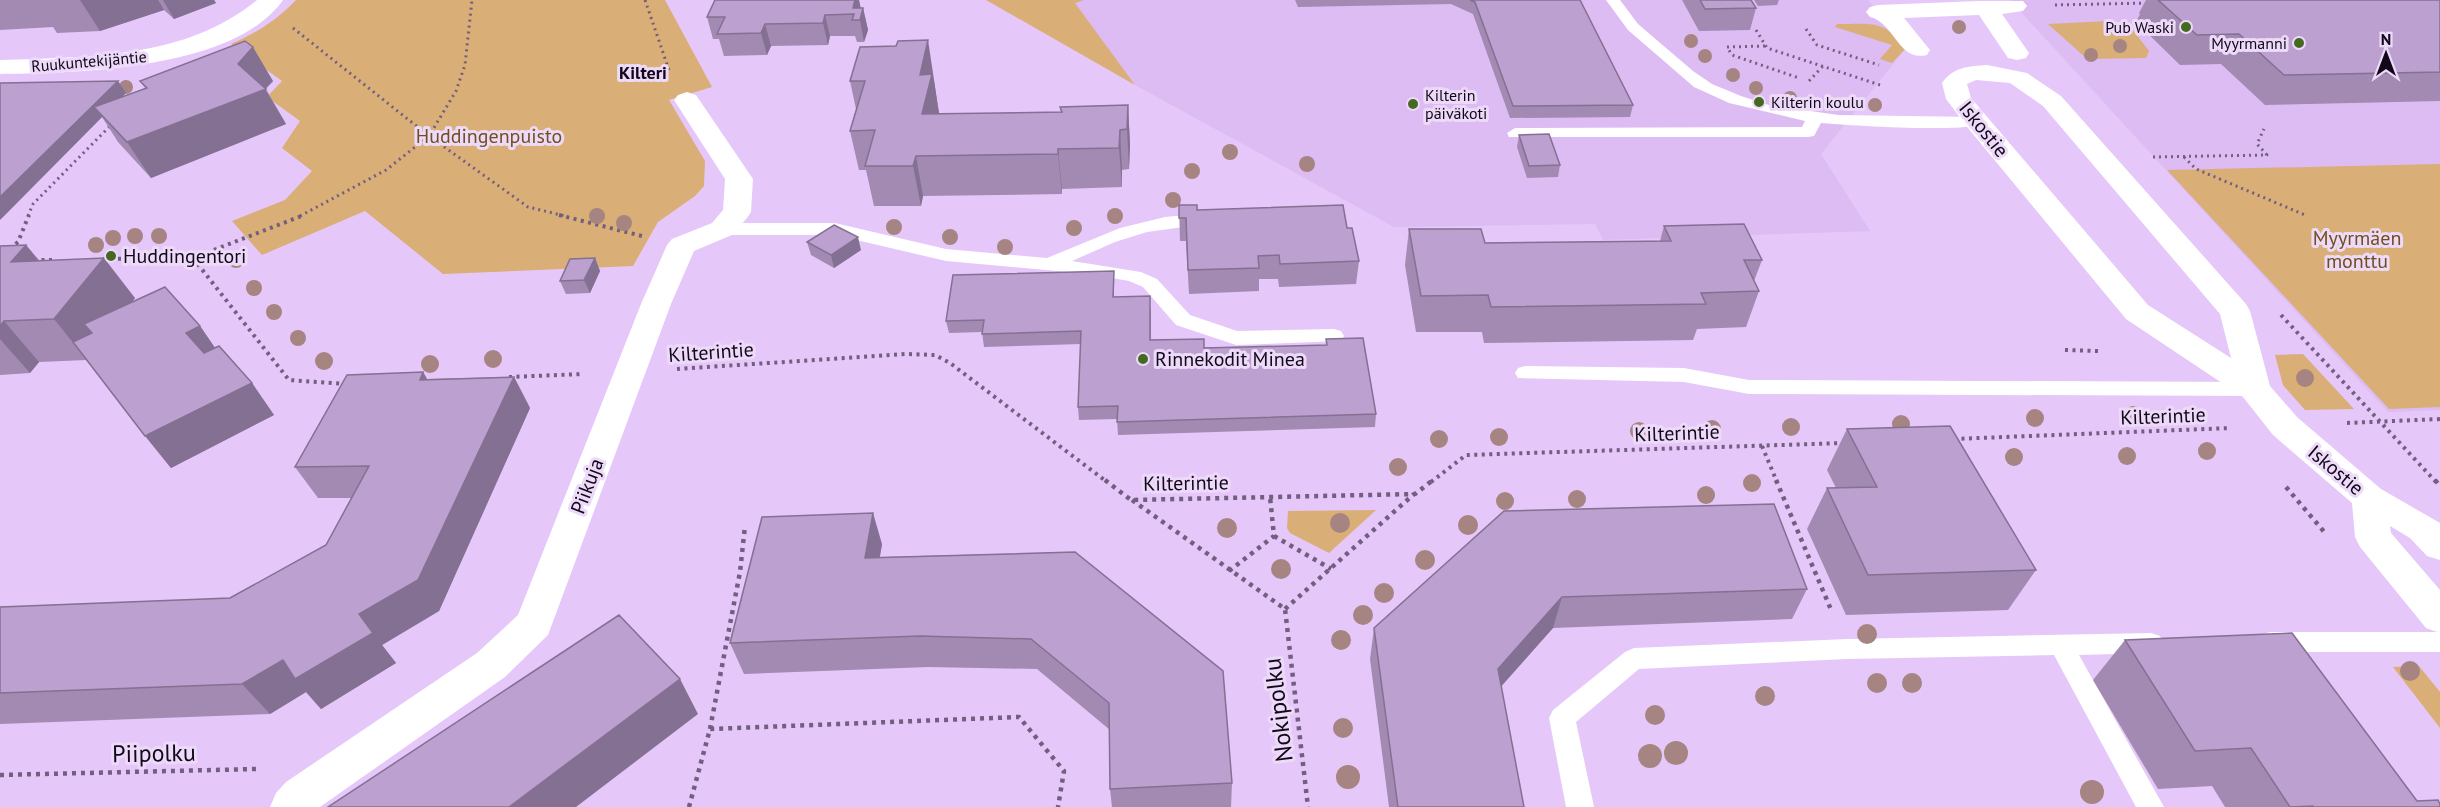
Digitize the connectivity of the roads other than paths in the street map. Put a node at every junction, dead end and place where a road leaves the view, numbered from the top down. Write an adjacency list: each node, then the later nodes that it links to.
1 (1613, 0): 9 (lane)
2 (266, 5): 7 (street, Ruukuntekijäntie)
3 (1985, 6): 4 (street); 5 (street); 6 (street)
4 (2015, 6)
5 (1918, 50)
6 (2017, 53)
7 (0, 67)
8 (687, 100): 13 (street)
9 (1815, 115): 10 (lane); 11 (lane)
10 (1977, 122): 17 (street, Iskostie); 17 (street, Iskostie)
11 (1515, 133)
12 (1226, 218): 14 (lane)
13 (722, 229): 14 (lane); 25 (street, Piikuja)
14 (1051, 264): 15 (lane)
15 (1334, 336)
16 (1525, 373): 17 (lane)
17 (2254, 389): 18 (street, Iskostie)
18 (2369, 498): 19 (street, Iskostie); 20 (street, Iskostie)
19 (2440, 546)
20 (2440, 617)
21 (2251, 642): 22 (lane)
22 (2440, 642)
23 (2180, 643): 24 (lane)
24 (2061, 645): 26 (lane); 27 (lane)
25 (296, 802)
26 (1580, 807)
27 (2150, 807)

